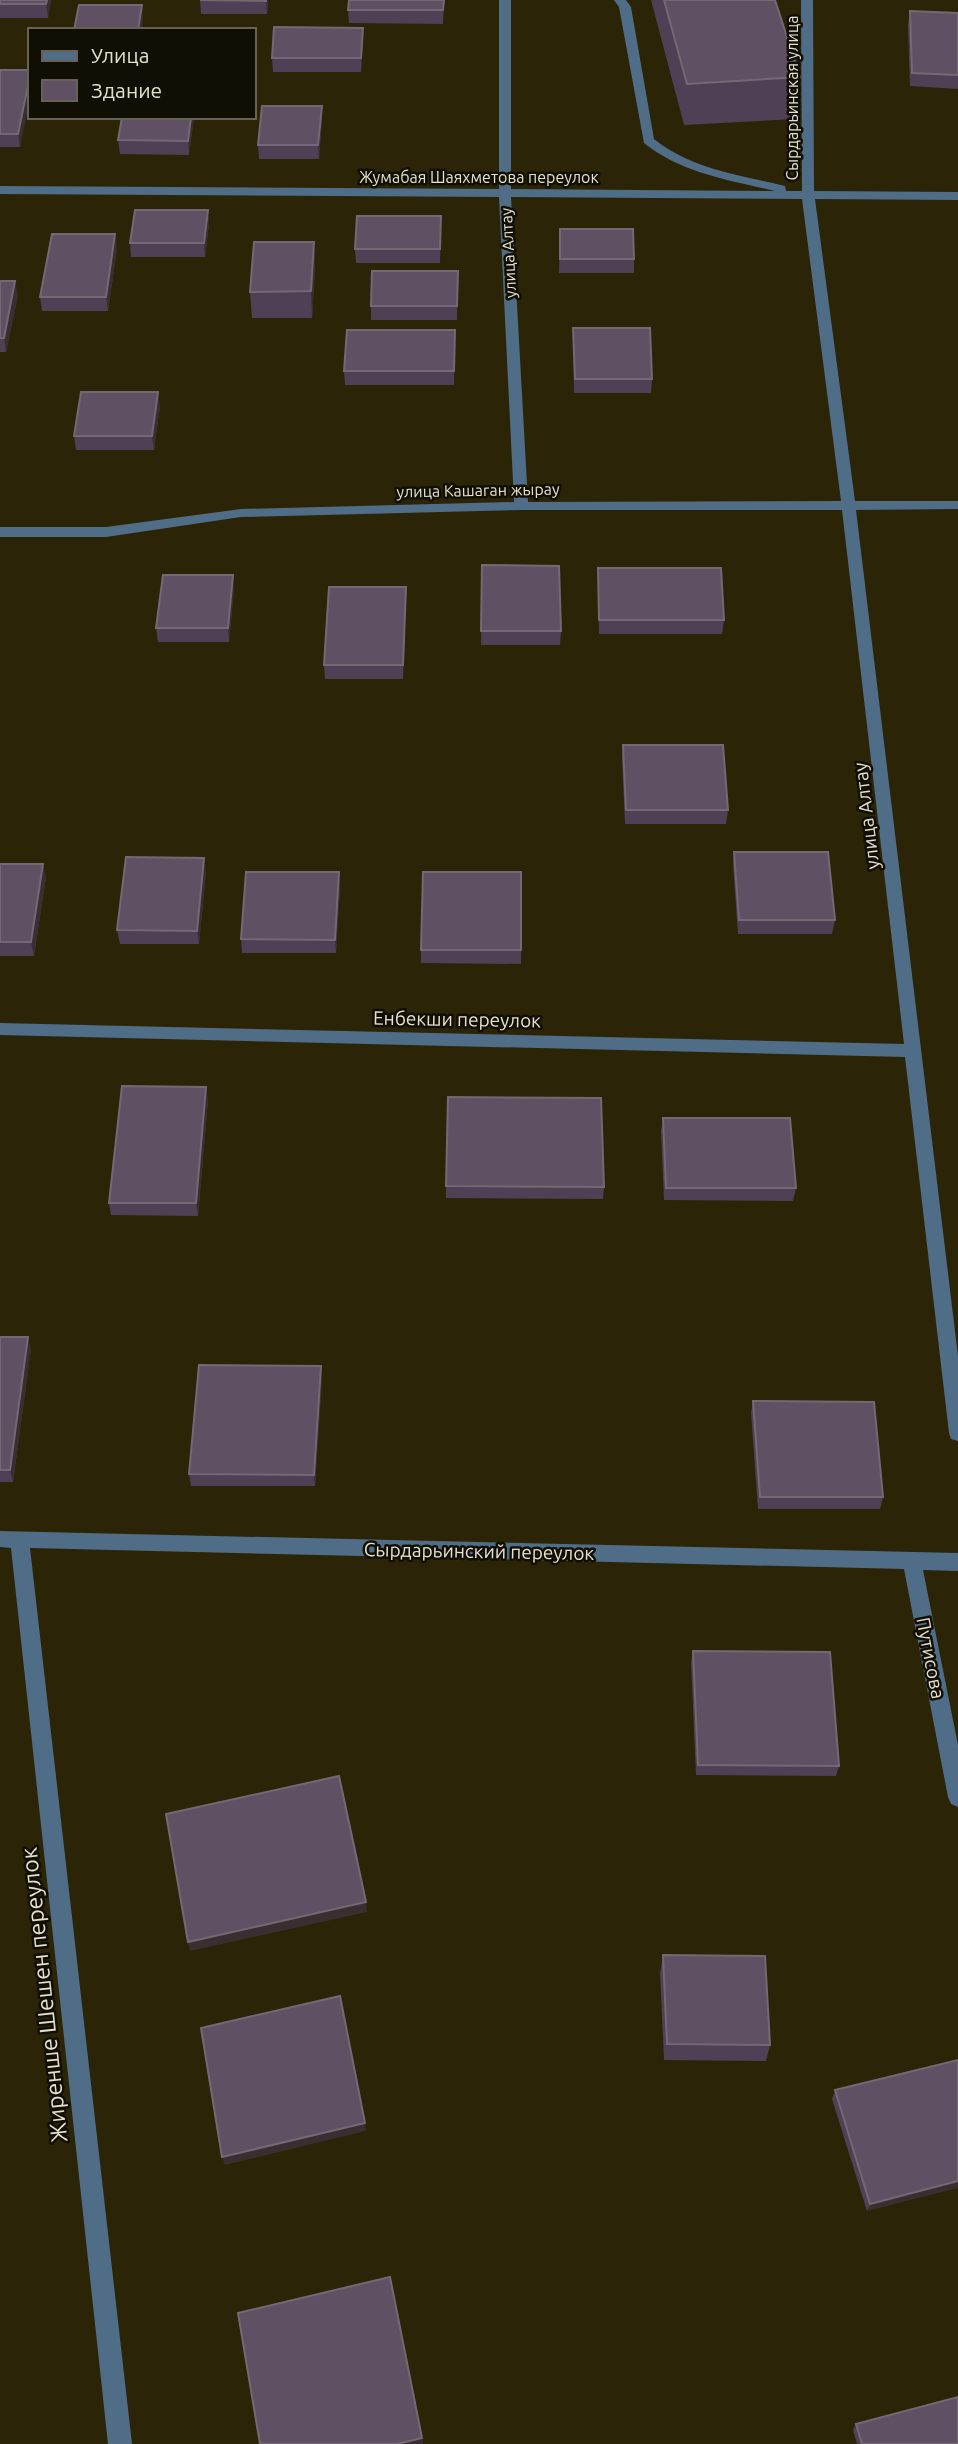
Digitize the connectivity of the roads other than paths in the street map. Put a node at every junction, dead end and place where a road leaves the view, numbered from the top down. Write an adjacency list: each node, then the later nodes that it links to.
1 (505, 0): 5 (street, улица Алтау)
2 (620, 0): 7 (street)
3 (807, 0): 7 (street, Сырдарьинская улица)
4 (0, 190): 5 (street, Жумабая Шаяхметова переулок)
5 (505, 192): 7 (street, Жумабая Шаяхметова переулок); 9 (street, улица Алтау)
6 (958, 195): 7 (street, Жумабая Шаяхметова переулок)
7 (808, 196): 10 (street, улица Алтау)
8 (958, 505): 10 (street, улица Кашаган жырау)
9 (521, 506): 10 (street, улица Кашаган жырау); 11 (street, улица Кашаган жырау)
10 (849, 506): 13 (street, улица Алтау)
11 (0, 532)
12 (0, 1029): 13 (street, Енбекши переулок)
13 (914, 1051): 14 (street, улица Алтау)
14 (958, 1433)
15 (10, 1540): 16 (street, Сырдарьинский переулок); 19 (street, Жиренше Шешен переулок)
16 (912, 1561): 17 (street, Сырдарьинский переулок); 18 (street, Путисова)
17 (958, 1562)
18 (958, 1797)
19 (120, 2444)

